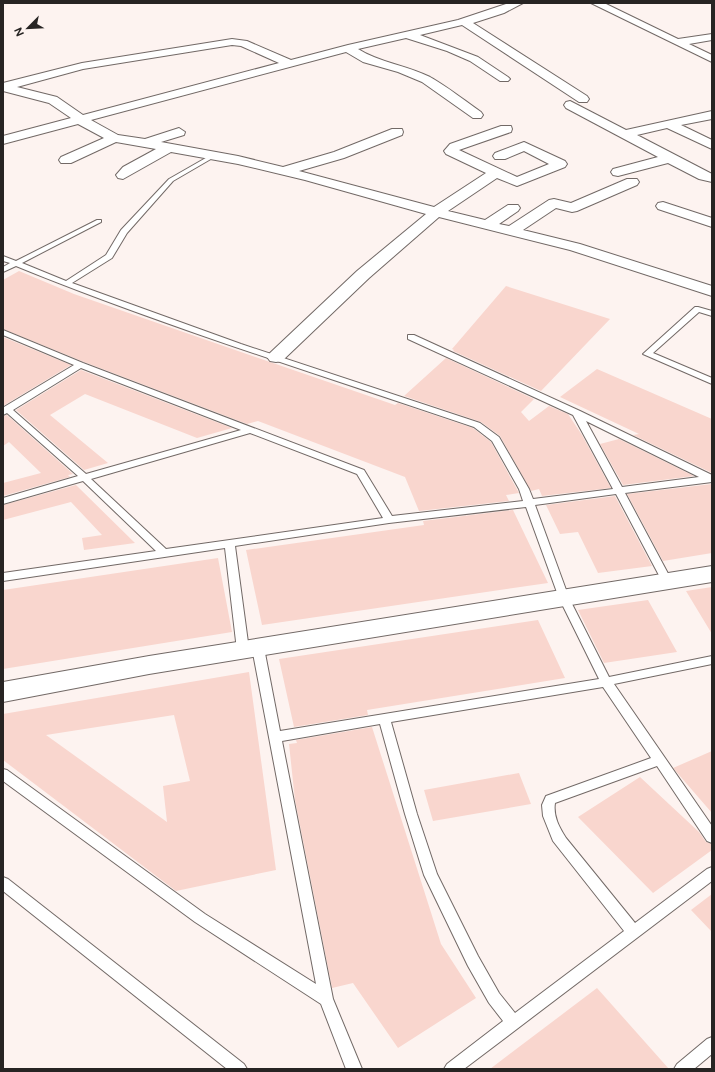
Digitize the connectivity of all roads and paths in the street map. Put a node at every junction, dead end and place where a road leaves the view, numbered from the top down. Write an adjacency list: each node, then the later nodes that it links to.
1 (518, 3): 3 (street)
2 (596, 3): 6 (street)
3 (463, 21): 4 (street); 12 (street)
4 (406, 34): 7 (street); 10 (street)
5 (712, 37): 6 (street)
6 (677, 42): 8 (street)
7 (348, 48): 9 (street); 15 (street)
8 (712, 59)
9 (290, 64): 11 (street); 16 (street)
10 (504, 79)
11 (3, 87): 16 (street)
12 (583, 99)
13 (570, 106): 22 (street)
14 (712, 114): 17 (street)
15 (477, 115)
16 (74, 116): 18 (street); 23 (street); 24 (street)
17 (668, 124): 22 (street); 26 (street)
18 (17, 128)
19 (506, 129): 33 (street)
20 (179, 132): 25 (street)
21 (397, 132): 32 (street)
22 (624, 134): 30 (street)
23 (114, 138): 25 (street); 31 (street)
24 (3, 140)
25 (144, 144): 27 (street)
26 (712, 144)
27 (169, 148): 28 (street); 35 (street)
28 (213, 156): 32 (street); 49 (lane)
29 (500, 156): 33 (street)
30 (670, 158): 34 (street); 36 (street)
31 (66, 160)
32 (284, 171): 40 (street)
33 (497, 172): 40 (street)
34 (618, 172)
35 (123, 176)
36 (712, 178)
37 (632, 182): 44 (street)
38 (663, 206): 42 (street)
39 (513, 208): 43 (street)
40 (436, 212): 43 (street); 54 (street)
41 (99, 222): 46 (lane)
42 (712, 223)
43 (487, 225): 44 (street)
44 (512, 231): 50 (street)
45 (3, 258): 46 (lane)
46 (16, 264): 47 (lane); 49 (lane)
47 (3, 270)
48 (712, 276): 50 (street)
49 (66, 284): 54 (lane)
50 (706, 289)
51 (712, 314): 56 (lane)
52 (3, 332): 55 (lane)
53 (410, 337): 58 (lane)
54 (276, 357): 64 (lane)
55 (80, 365): 57 (lane); 59 (lane)
56 (712, 381)
57 (5, 411): 60 (lane)
58 (577, 413): 61 (lane); 62 (lane)
59 (250, 430): 60 (lane); 65 (lane)
60 (84, 477): 63 (lane); 67 (lane)
61 (712, 478): 62 (lane)
62 (619, 491): 64 (lane); 70 (lane)
63 (3, 501)
64 (530, 503): 65 (lane); 71 (lane)
65 (389, 520): 66 (lane)
66 (230, 544): 67 (lane); 72 (lane)
67 (164, 553): 69 (lane)
68 (712, 574): 70 (street)
69 (3, 577)
70 (667, 581): 71 (street)
71 (564, 598): 72 (street); 74 (lane)
72 (250, 649): 75 (street); 77 (lane)
73 (712, 660): 74 (lane)
74 (606, 682): 76 (lane); 78 (lane)
75 (3, 692)
76 (384, 720): 77 (lane); 85 (lane)
77 (275, 738): 84 (lane)
78 (660, 760): 80 (lane); 83 (lane)
79 (3, 774): 84 (lane)
80 (712, 837)
81 (712, 874): 83 (lane)
82 (3, 883): 87 (lane)
83 (634, 932): 85 (lane)
84 (326, 999): 88 (lane)
85 (513, 1022): 89 (lane)
86 (712, 1044): 90 (lane)
87 (239, 1069)
88 (354, 1069)
89 (452, 1069)
90 (682, 1069)

